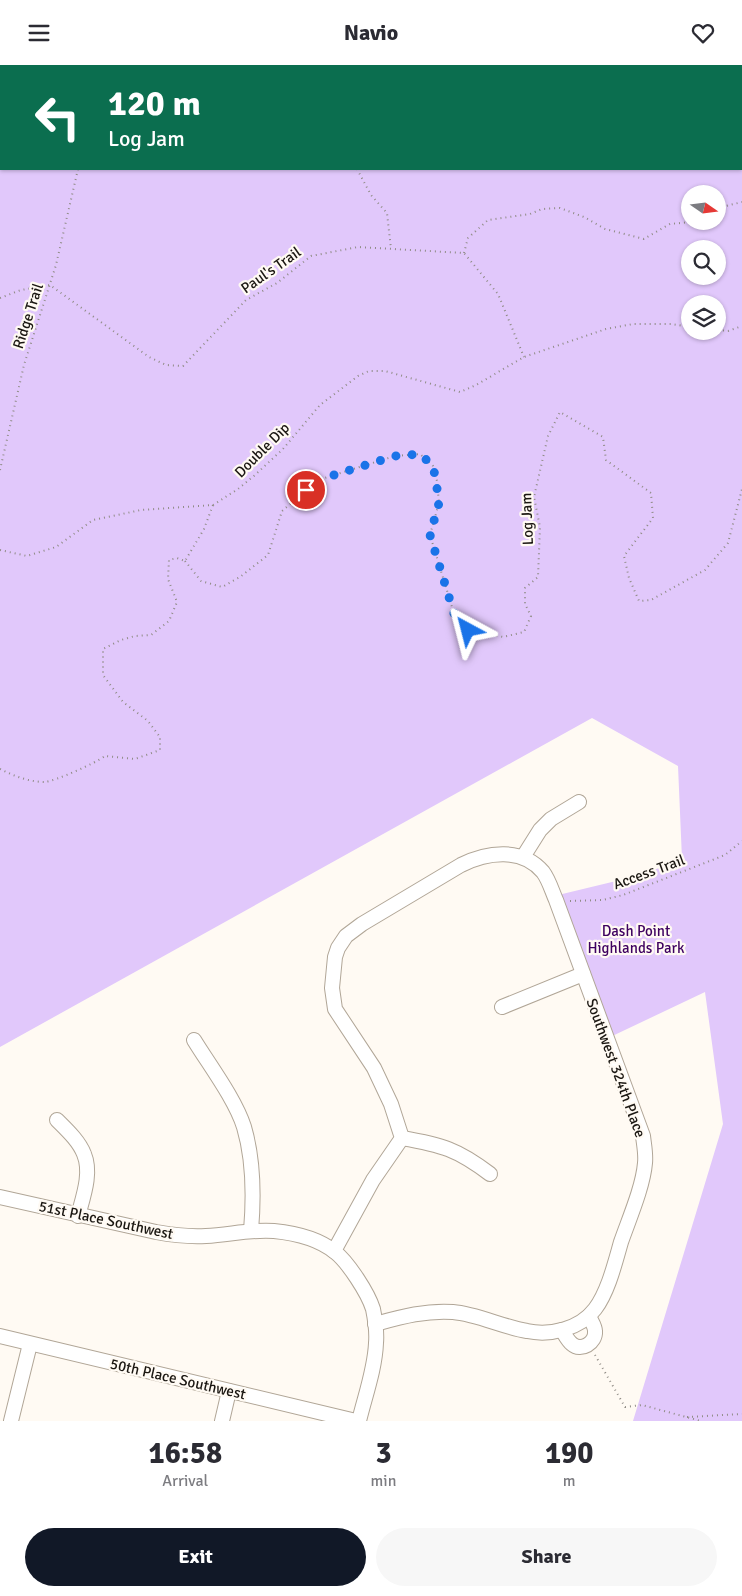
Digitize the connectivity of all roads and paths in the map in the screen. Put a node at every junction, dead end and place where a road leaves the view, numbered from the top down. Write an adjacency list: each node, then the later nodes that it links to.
1 (78, 170): 8 (path, Ridge Trail)
2 (357, 170): 6 (path)
3 (742, 202): 4 (path)
4 (726, 206)
5 (681, 223): 7 (path)
6 (391, 249): 7 (path, Paul's Trail); 8 (path, Paul's Trail)
7 (464, 253): 13 (path)
8 (50, 285): 9 (path); 14 (path, Ridge Trail)
9 (0, 298)
10 (681, 326): 13 (path, Double Dip)
11 (742, 326): 12 (path)
12 (726, 331)
13 (524, 357): 16 (path, Double Dip)
14 (0, 470)
15 (742, 489): 18 (path, Log Jam)
16 (213, 505): 17 (path, Double Dip); 18 (path)
17 (0, 550)
18 (186, 561): 19 (path)
19 (0, 769)
20 (579, 802): 22 (street)
21 (742, 841): 23 (path, Access Trail)
22 (523, 857): 23 (street, Southwest 324th Place); 28 (street)
23 (556, 900): 24 (street, Southwest 324th Place)
24 (582, 974): 25 (street); 34 (street, Southwest 324th Place)
25 (502, 1007)
26 (194, 1040): 32 (street)
27 (58, 1120): 31 (street)
28 (402, 1139): 29 (street); 33 (street)
29 (490, 1174)
30 (0, 1197): 31 (street, 51st Place Southwest)
31 (78, 1216): 32 (street, 51st Place Southwest)
32 (251, 1231): 33 (street, 51st Place Southwest)
33 (334, 1251): 35 (street, 51st Place Southwest)
34 (583, 1320): 36 (street); 39 (street)
35 (375, 1324): 36 (street); 45 (street, 51st Place Southwest)
36 (562, 1330): 39 (street)
37 (0, 1336): 38 (street, 50th Place Southwest)
38 (30, 1344): 40 (street, 50th Place Southwest); 43 (street)
39 (589, 1344): 42 (path)
40 (229, 1391): 44 (street); 45 (street, 50th Place Southwest)
41 (742, 1414): 42 (path)
42 (685, 1417): 46 (path)
43 (11, 1421)
44 (222, 1421)
45 (358, 1421)
46 (701, 1421)

